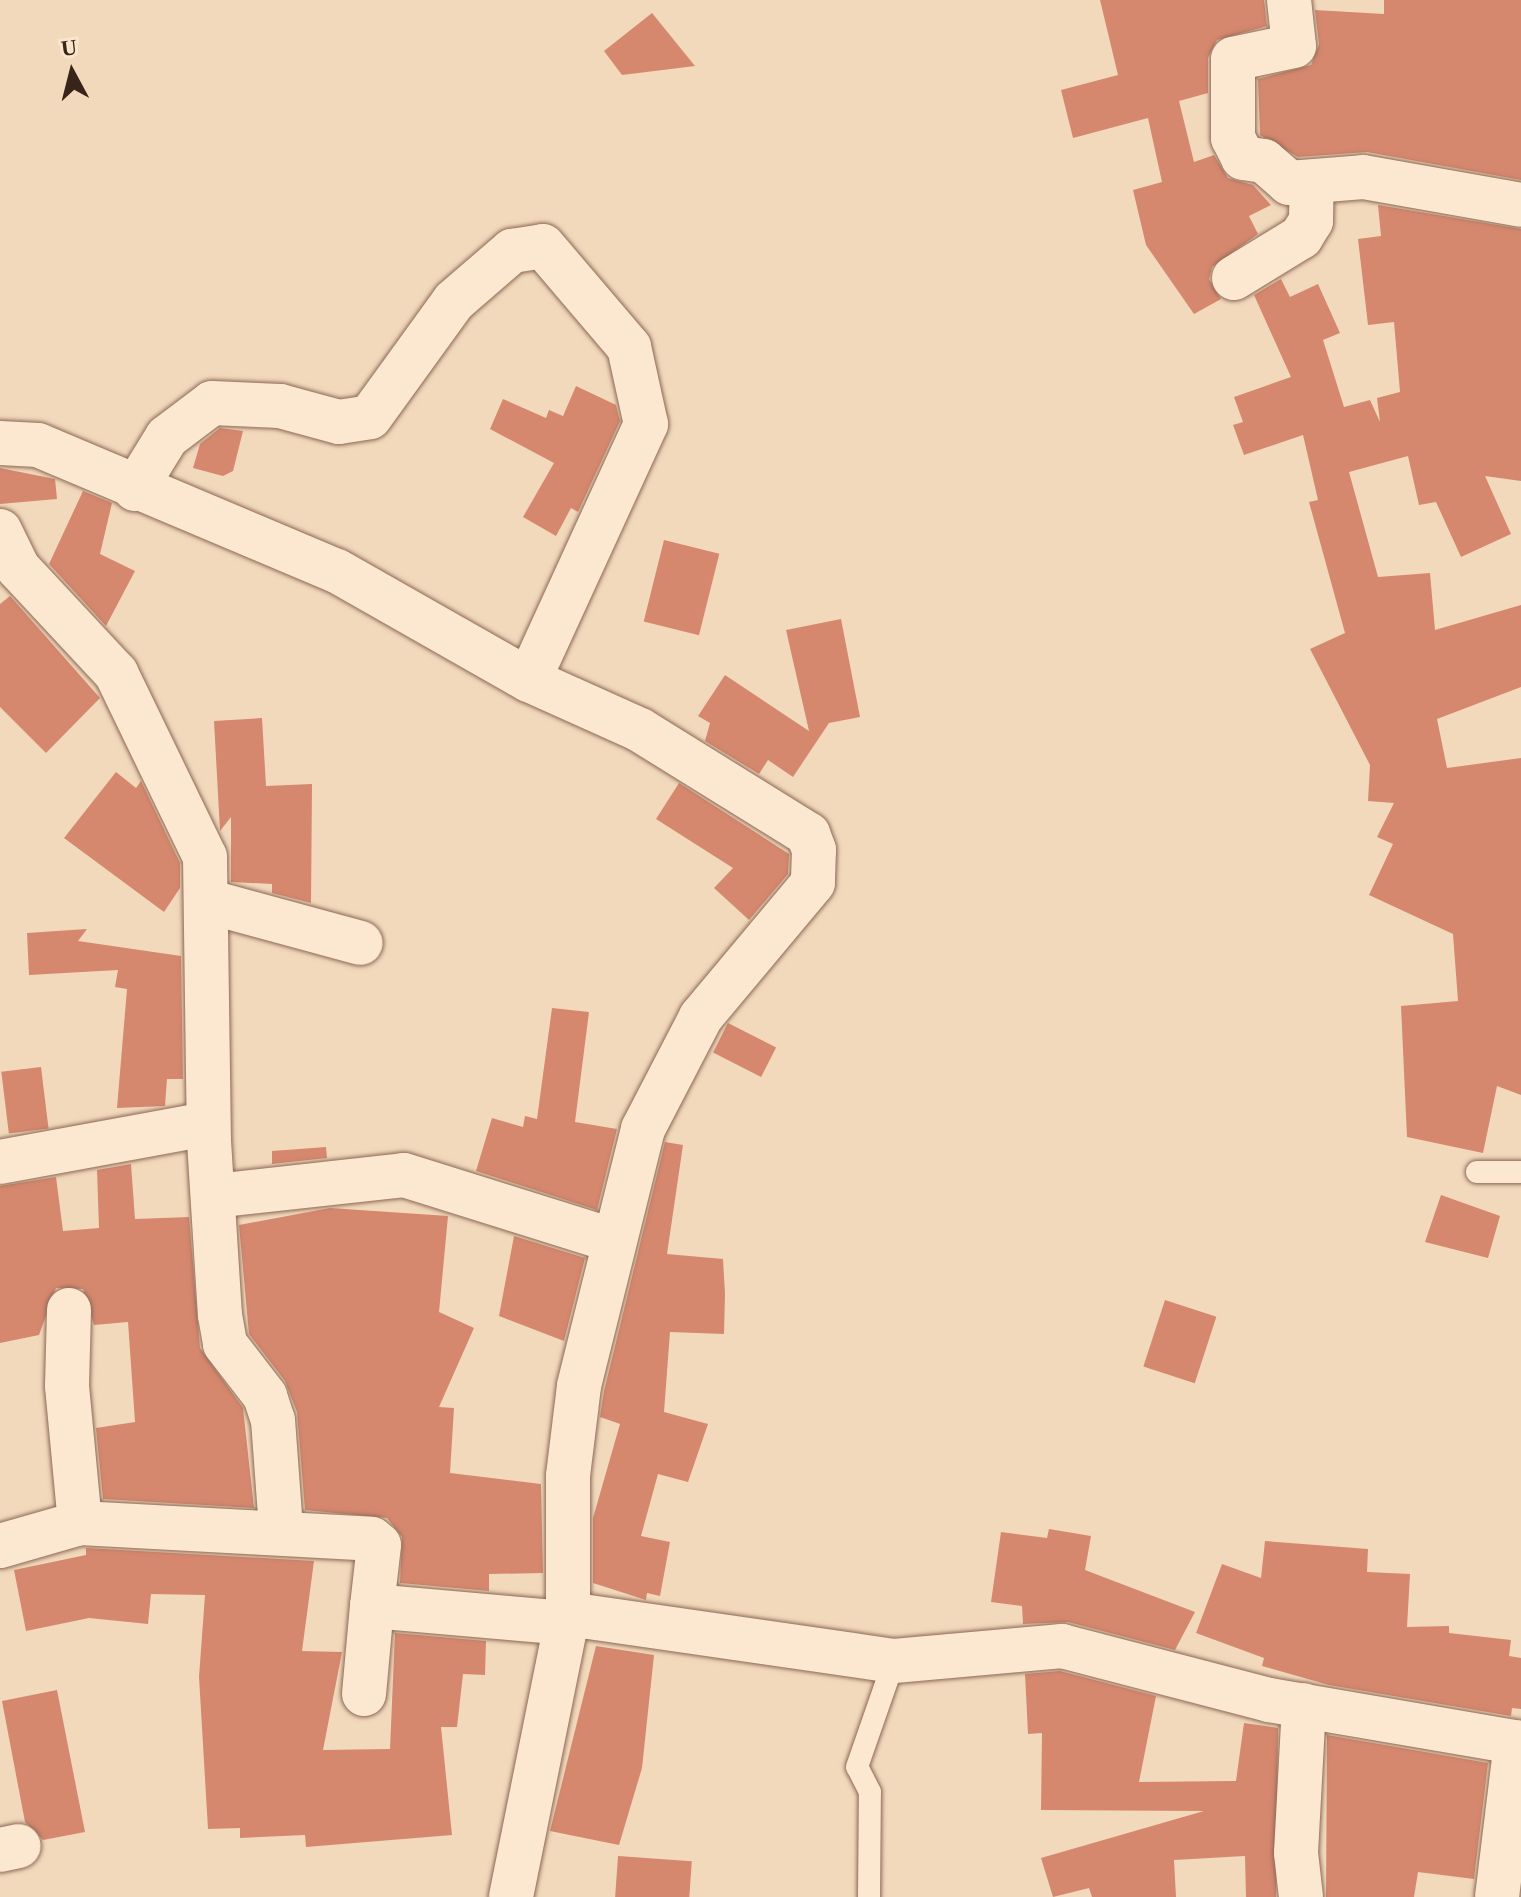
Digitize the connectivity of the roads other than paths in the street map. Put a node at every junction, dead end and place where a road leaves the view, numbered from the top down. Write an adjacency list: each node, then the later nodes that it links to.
1 (1289, 0): 2 (street)
2 (1312, 182): 3 (street); 4 (street)
3 (1521, 205)
4 (1234, 278)
5 (0, 443): 6 (street)
6 (135, 489): 8 (street); 8 (street)
7 (0, 531): 9 (street)
8 (529, 680): 16 (street)
9 (210, 902): 10 (street); 11 (street)
10 (361, 943)
11 (208, 1124): 12 (street); 15 (street)
12 (0, 1162)
13 (1477, 1172): 14 (lane)
14 (1521, 1172)
15 (214, 1196): 16 (street); 19 (street)
16 (614, 1241): 22 (street)
17 (69, 1310): 18 (street)
18 (80, 1523): 19 (street); 20 (street)
19 (281, 1530): 21 (street)
20 (0, 1546)
21 (372, 1606): 22 (street); 24 (street)
22 (568, 1618): 23 (street); 27 (street)
23 (924, 1658): 25 (street); 28 (lane)
24 (364, 1694)
25 (1304, 1705): 26 (street); 29 (street)
26 (1519, 1742): 30 (street)
27 (511, 1897)
28 (869, 1897)
29 (1301, 1897)
30 (1497, 1897)

